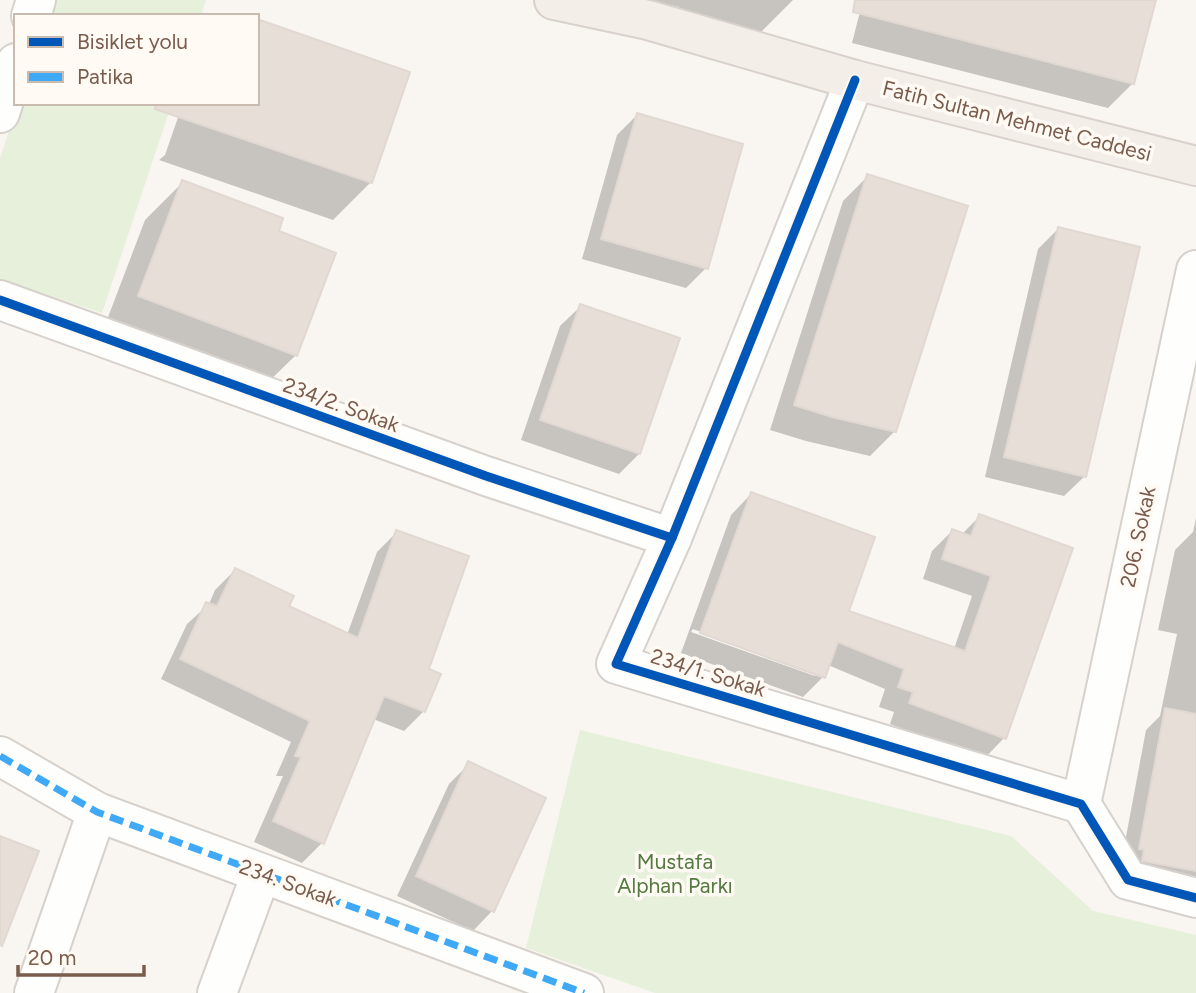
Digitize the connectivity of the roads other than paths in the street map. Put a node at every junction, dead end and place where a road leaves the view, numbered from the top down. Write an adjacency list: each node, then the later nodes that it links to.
1 (554, 0): 3 (main road, Fatih Sultan Mehmet Caddesi)
2 (14, 69): 4 (street)
3 (855, 80): 5 (main road, Fatih Sultan Mehmet Caddesi); 8 (street, 234/1. Sokak)
4 (0, 113)
5 (1196, 166)
6 (1196, 271): 10 (street, 206. Sokak)
7 (0, 300): 8 (street, 234/2. Sokak)
8 (672, 538): 10 (street, 234/1. Sokak)
9 (0, 756): 11 (street, 234. Sokak)
10 (1081, 804): 13 (street)
11 (97, 812): 12 (street, 234. Sokak); 14 (street)
12 (261, 874): 15 (street); 16 (street, 234. Sokak)
13 (1196, 898)
14 (39, 991)
15 (217, 993)
16 (584, 993)

